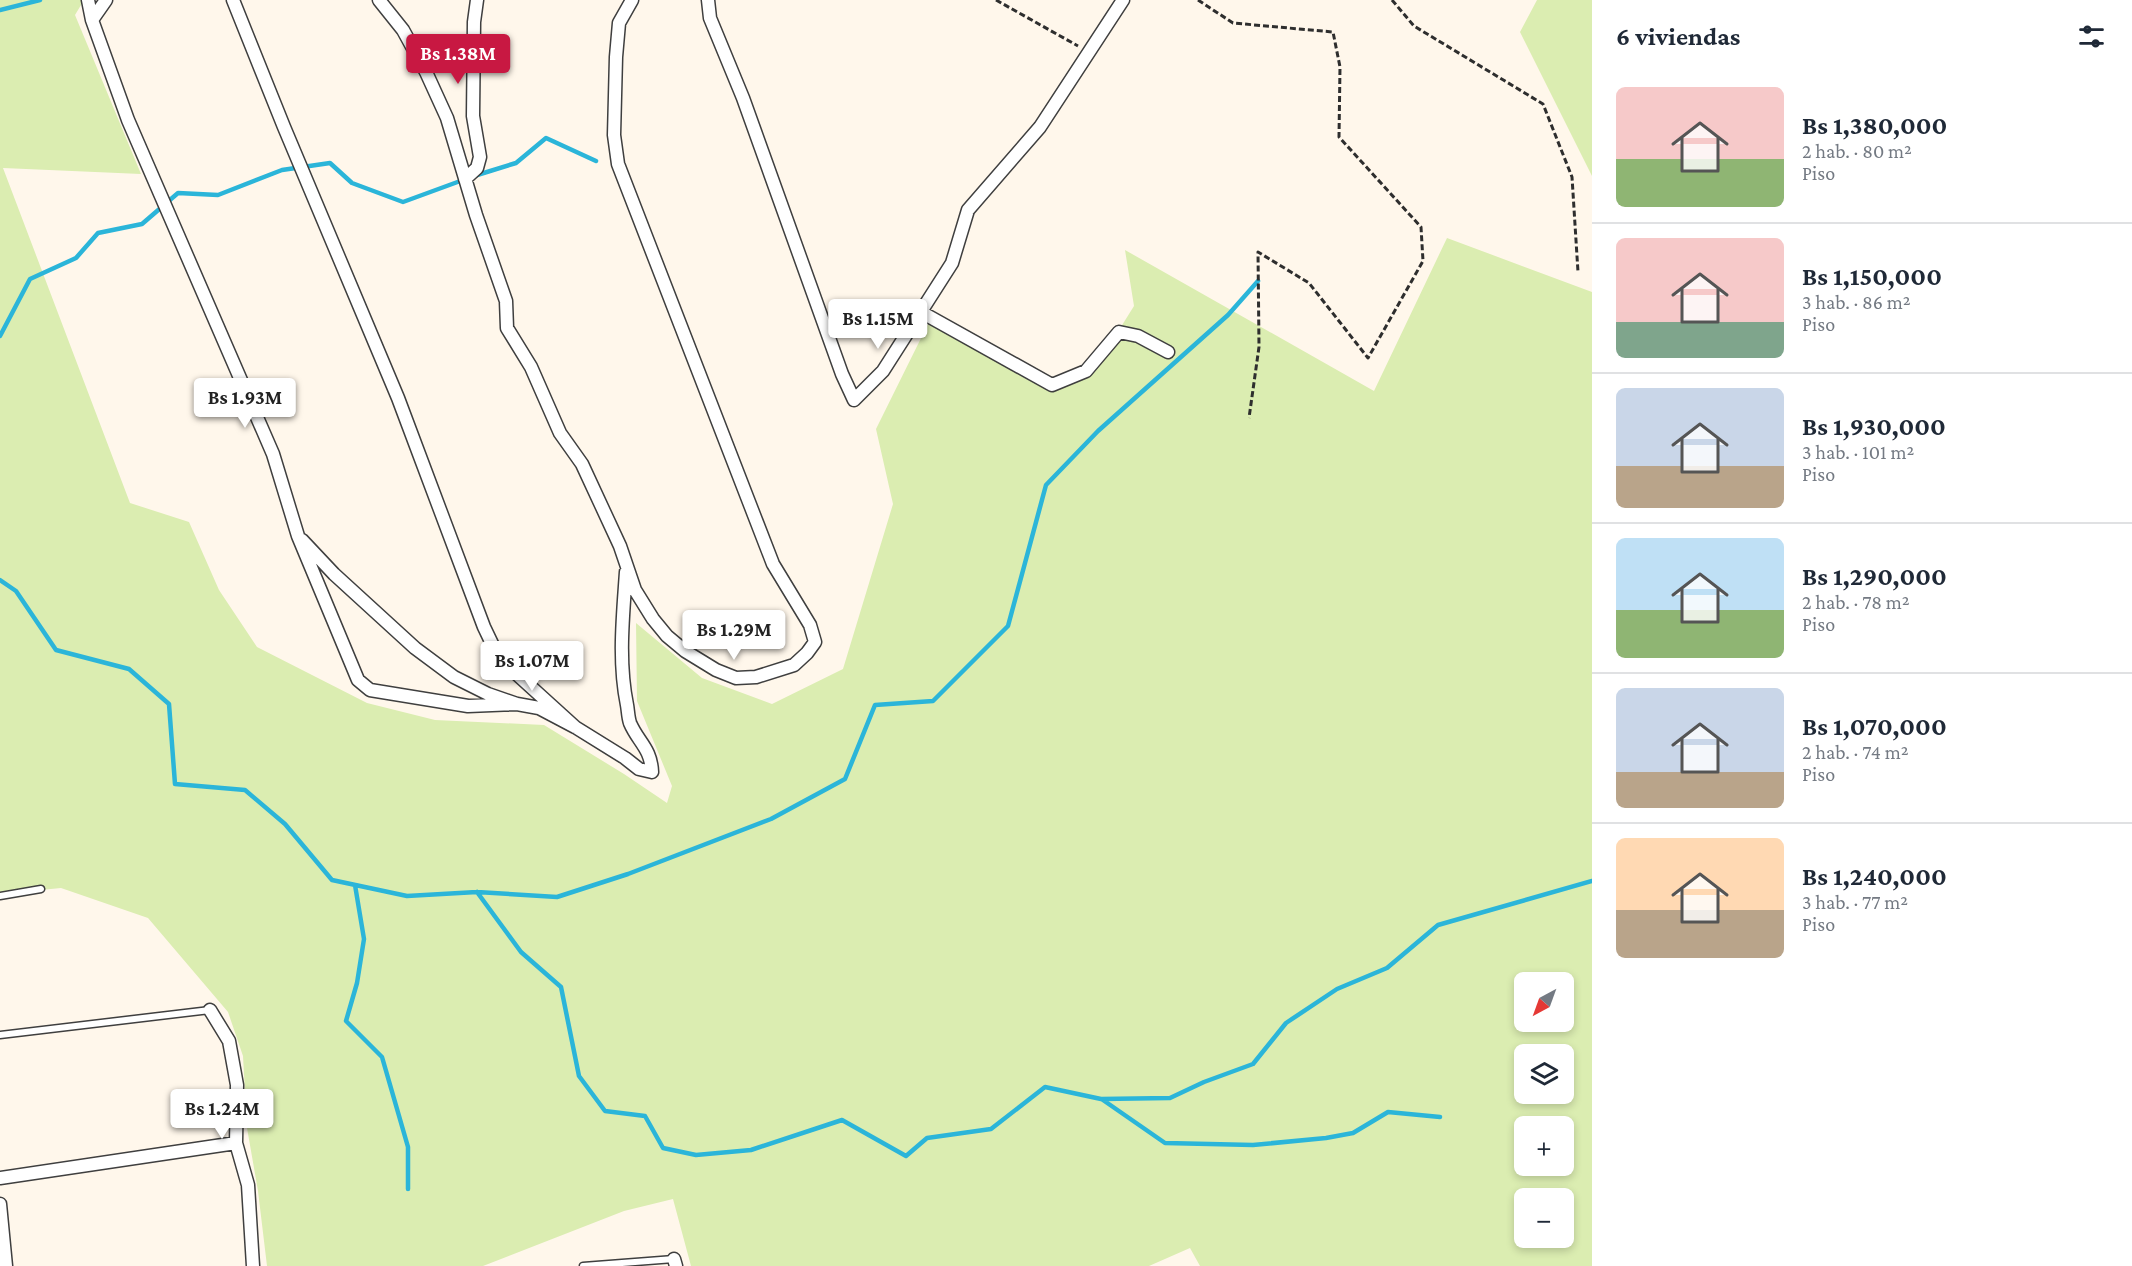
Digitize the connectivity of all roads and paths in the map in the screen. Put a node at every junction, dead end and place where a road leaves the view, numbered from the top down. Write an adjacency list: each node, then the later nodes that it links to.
1 (88, 0): 12 (street)
2 (106, 0): 12 (street)
3 (233, 0): 22 (street)
4 (379, 0): 14 (street)
5 (477, 0): 14 (street)
6 (632, 0): 20 (street)
7 (708, 0): 16 (street)
8 (996, 0): 13 (path)
9 (1123, 0): 13 (street)
10 (1198, 0): 18 (path)
11 (1392, 0): 15 (path)
12 (92, 20): 19 (street)
13 (1089, 52): 16 (street)
14 (465, 179): 20 (street)
15 (1578, 272)
16 (921, 312): 17 (street)
17 (1168, 352)
18 (1249, 418)
19 (298, 536): 21 (street); 21 (street)
20 (627, 565): 22 (street)
21 (517, 704): 22 (street)
22 (575, 728)
23 (41, 889): 24 (lane)
24 (0, 896)
25 (210, 1010): 26 (lane); 27 (street)
26 (0, 1035)
27 (237, 1143): 28 (street); 32 (street)
28 (0, 1178)
29 (0, 1204): 31 (street)
30 (675, 1263): 33 (lane)
31 (6, 1266)
32 (253, 1266)
33 (583, 1266)

